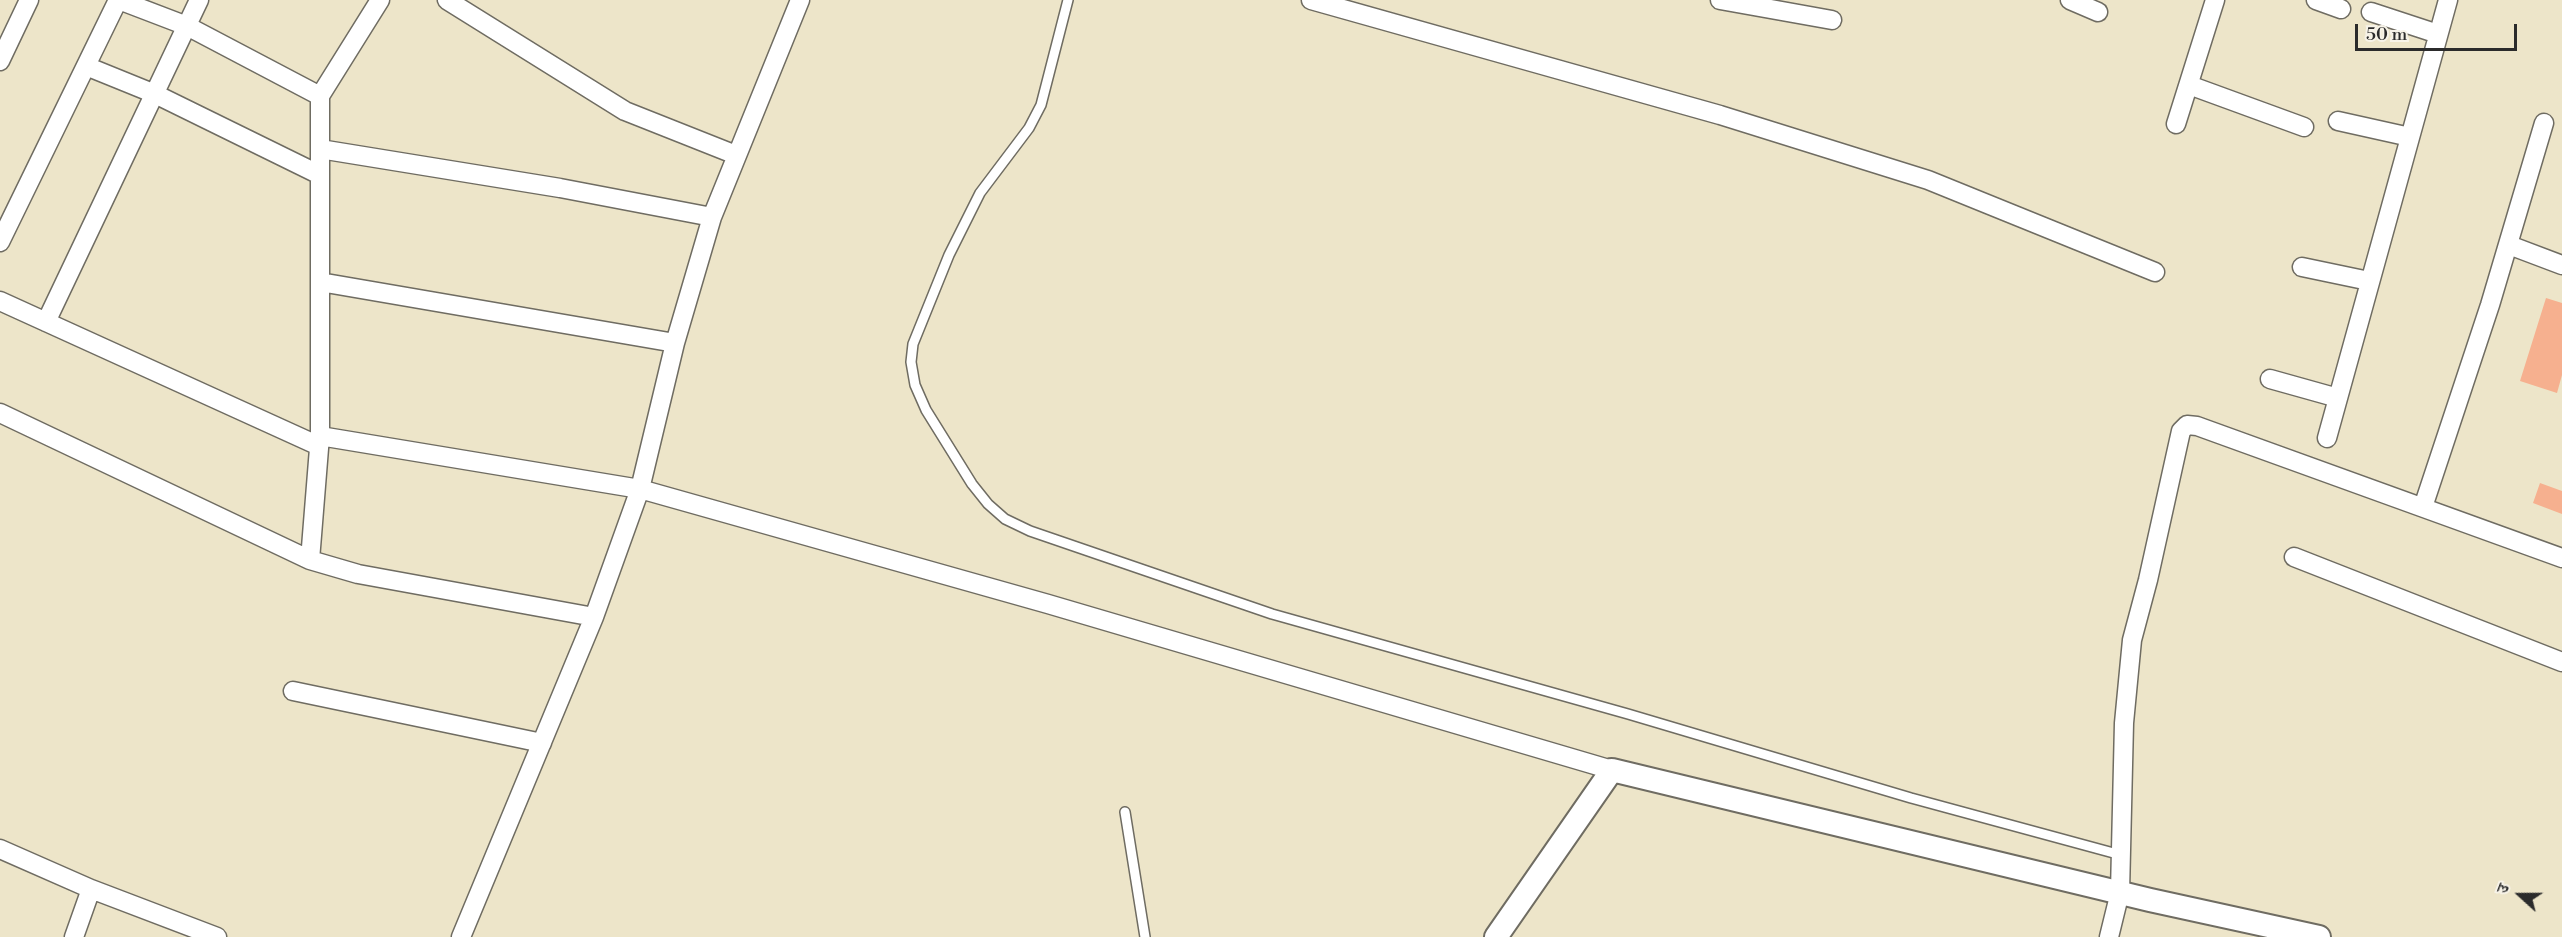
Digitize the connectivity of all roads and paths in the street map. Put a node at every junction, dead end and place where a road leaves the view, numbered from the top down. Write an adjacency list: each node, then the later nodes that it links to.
1 (29, 0): 20 (street)
2 (119, 0): 18 (street); 21 (street)
3 (199, 0): 18 (street)
4 (380, 0): 24 (street)
5 (801, 0): 31 (street)
6 (1068, 0): 61 (lane)
7 (1311, 0): 38 (street)
8 (1720, 0): 17 (street)
9 (2070, 0): 15 (street)
10 (2215, 0): 22 (street)
11 (2316, 0): 14 (street)
12 (2448, 0): 19 (street)
13 (456, 2): 31 (street)
14 (2342, 9)
15 (2097, 12)
16 (2371, 12): 19 (street)
17 (1832, 20)
18 (187, 26): 23 (street); 24 (street)
19 (2438, 34): 29 (street)
20 (0, 61)
21 (86, 66): 23 (street); 34 (street)
22 (2189, 85): 27 (street); 28 (street)
23 (155, 94): 32 (street); 42 (street)
24 (320, 96): 30 (street)
25 (2337, 121): 29 (street)
26 (2544, 123): 35 (street)
27 (2176, 124)
28 (2304, 127)
29 (2410, 136): 39 (street)
30 (320, 150): 32 (street); 33 (street)
31 (736, 155): 33 (street)
32 (320, 175): 40 (street)
33 (712, 217): 43 (street)
34 (0, 242)
35 (2508, 245): 36 (street); 50 (street)
36 (2562, 265)
37 (2302, 267): 39 (street)
38 (2155, 272)
39 (2369, 281): 45 (street)
40 (320, 282): 43 (street); 48 (street)
41 (0, 301): 42 (street)
42 (46, 322): 48 (street)
43 (675, 343): 49 (street)
44 (2270, 380): 45 (street)
45 (2338, 398): 47 (street)
46 (0, 413): 53 (street)
47 (2327, 438)
48 (319, 441): 49 (street); 53 (street)
49 (640, 489): 54 (street); 58 (street)
50 (2423, 507): 52 (street); 61 (street)
51 (2294, 557): 55 (street)
52 (2562, 558)
53 (310, 560): 54 (street)
54 (594, 617): 57 (street)
55 (2562, 662)
56 (293, 691): 57 (street)
57 (542, 743): 66 (street)
58 (1612, 770): 63 (street); 68 (street)
59 (1125, 812): 67 (lane)
60 (0, 849): 62 (street)
61 (2121, 855): 63 (street)
62 (91, 889): 64 (street); 65 (street)
63 (2120, 892): 69 (street); 70 (street)
64 (74, 937)
65 (217, 937)
66 (461, 937)
67 (1144, 937)
68 (1496, 937)
69 (2109, 937)
70 (2319, 937)

